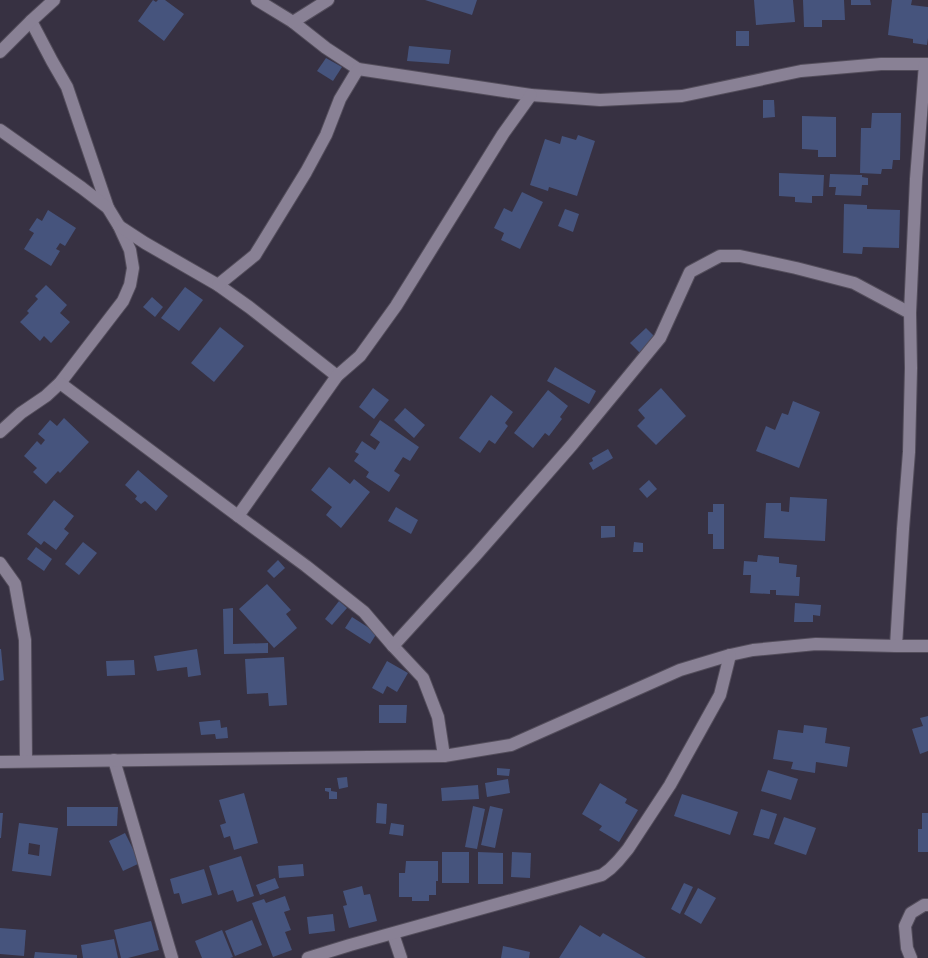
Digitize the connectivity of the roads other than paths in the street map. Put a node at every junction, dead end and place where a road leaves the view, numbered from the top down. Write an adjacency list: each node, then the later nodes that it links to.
1 (54, 0): 4 (street)
2 (257, 0): 5 (street)
3 (328, 0): 5 (street)
4 (31, 21): 6 (street); 11 (street)
5 (293, 22): 8 (street)
6 (0, 52)
7 (927, 64): 9 (street); 14 (street)
8 (358, 69): 9 (street); 13 (street)
9 (531, 95): 15 (street)
10 (0, 130): 11 (street)
11 (108, 208): 12 (street)
12 (119, 226): 13 (street); 16 (street)
13 (218, 285): 15 (street)
14 (910, 313): 20 (street); 21 (street)
15 (337, 376): 18 (street)
16 (60, 383): 17 (street); 18 (street)
17 (0, 432)
18 (238, 516): 20 (street)
19 (0, 563): 26 (street)
20 (393, 646): 24 (street)
21 (896, 646): 22 (street); 23 (street)
22 (928, 646)
23 (730, 655): 24 (street); 29 (street)
24 (444, 756): 25 (street)
25 (114, 760): 26 (street); 30 (street)
26 (26, 761): 27 (street)
27 (0, 762)
28 (928, 905): 33 (street)
29 (393, 934): 31 (street); 32 (street)
30 (172, 958)
31 (308, 958)
32 (401, 958)
33 (911, 958)

